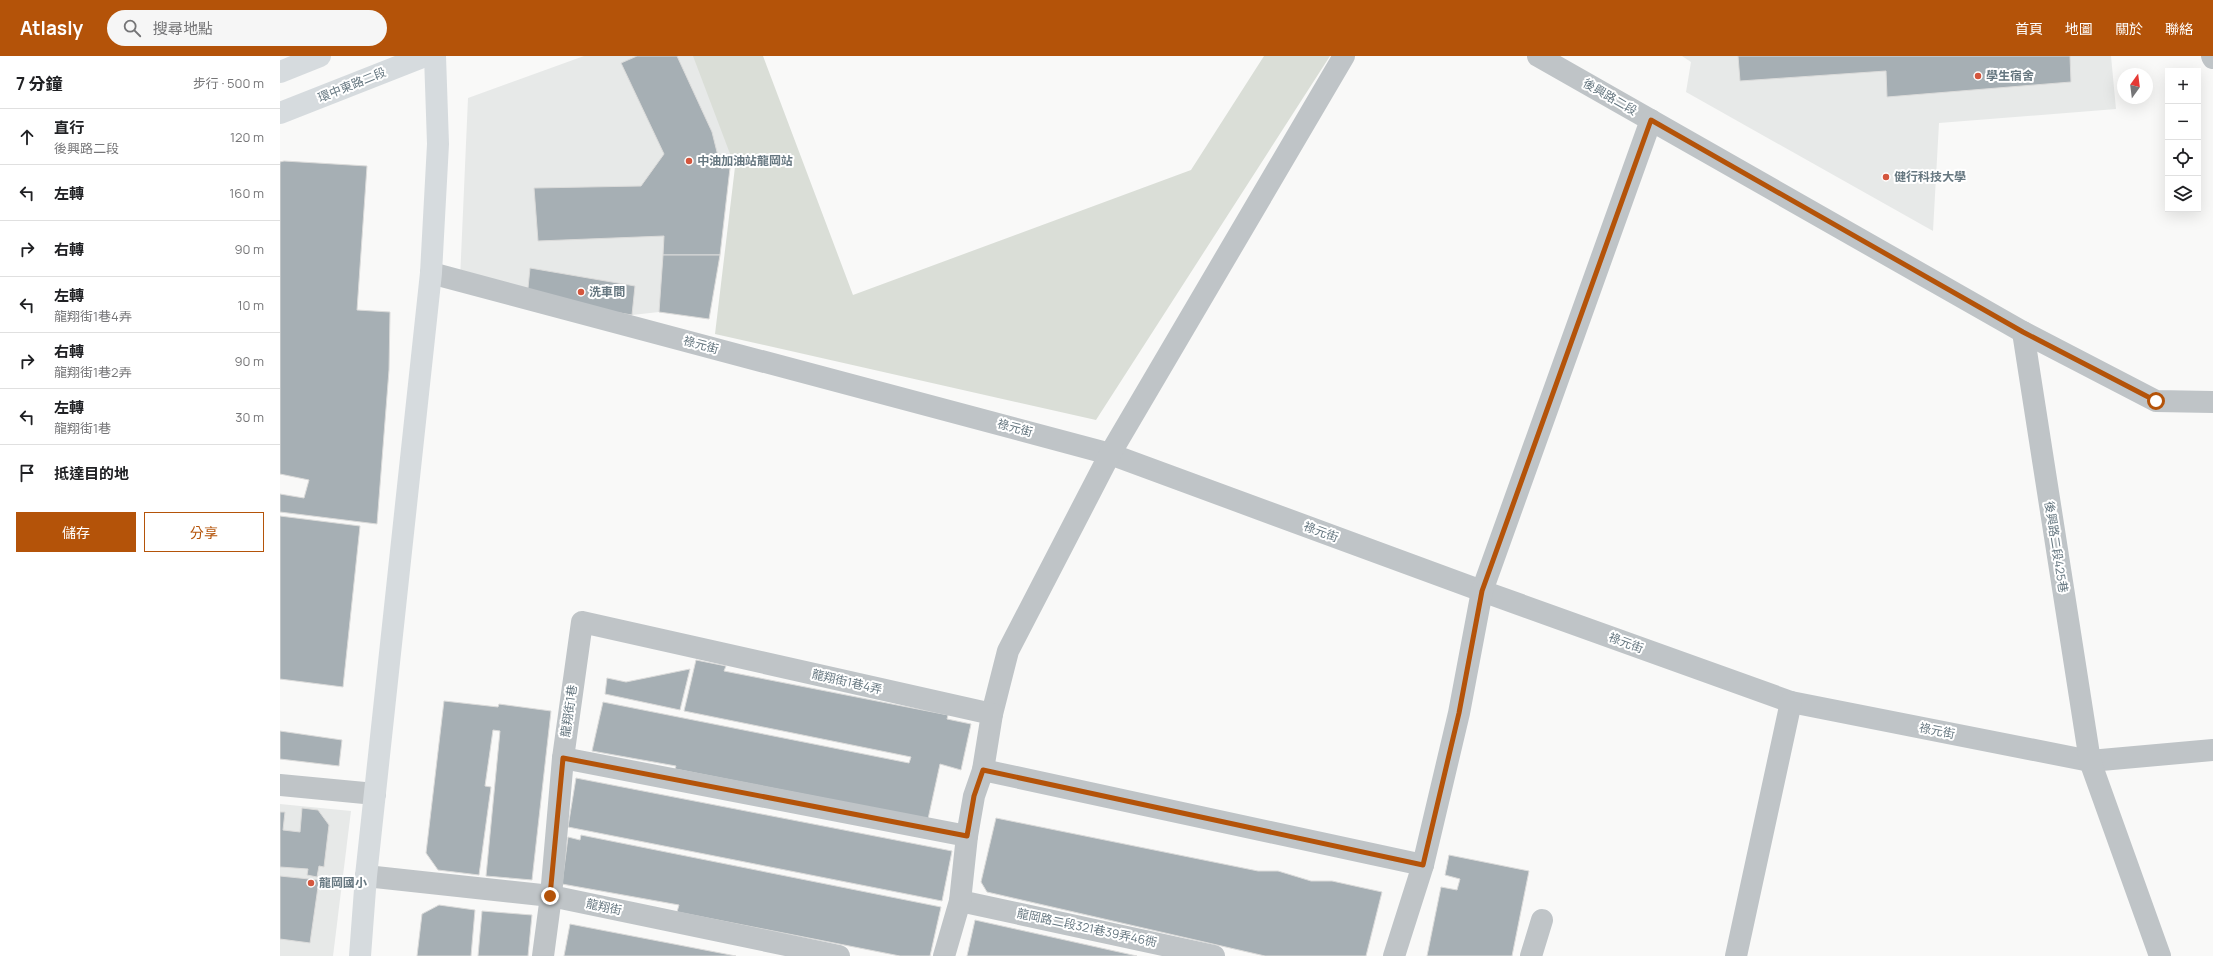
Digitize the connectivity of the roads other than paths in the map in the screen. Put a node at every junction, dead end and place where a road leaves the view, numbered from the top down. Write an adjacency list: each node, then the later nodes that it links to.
1 (320, 56): 6 (main road)
2 (425, 56): 7 (main road, 環中東路二段)
3 (436, 56): 9 (main road)
4 (1344, 56): 12 (street)
5 (1538, 56): 8 (street, 後興路二段)
6 (280, 72)
7 (280, 113)
8 (1651, 120): 10 (street, 後興路二段); 13 (street)
9 (431, 273): 12 (street, 祿元街); 22 (main road)
10 (2023, 332): 11 (street, 後興路二段); 19 (street, 後興路二段425巷)
11 (2213, 402)
12 (1110, 454): 13 (street, 祿元街); 16 (street)
13 (1482, 591): 15 (street, 祿元街); 24 (street)
14 (582, 622): 16 (street, 龍翔街1巷4弄); 18 (street, 龍翔街1巷)
15 (1791, 702): 19 (street, 祿元街); 36 (street)
16 (992, 714): 20 (street)
17 (2213, 750): 19 (street, 祿元街)
18 (563, 758): 23 (street); 26 (street, 龍翔街1巷)
19 (2090, 761): 37 (street, 後興路二段425巷)
20 (983, 770): 23 (street); 24 (street)
21 (280, 785): 22 (street)
22 (375, 794): 25 (main road)
23 (967, 836): 27 (street)
24 (1423, 865): 34 (street)
25 (366, 876): 26 (street, 龍翔街); 29 (main road)
26 (550, 896): 30 (street, 龍翔街1巷); 31 (street, 龍翔街)
27 (960, 901): 32 (street); 33 (street, 龍岡路二段321巷39弄46衖)
28 (1542, 920): 35 (street)
29 (360, 956)
30 (543, 956)
31 (839, 956)
32 (944, 956)
33 (1214, 956)
34 (1394, 956)
35 (1531, 956)
36 (1736, 956)
37 (2160, 956)

